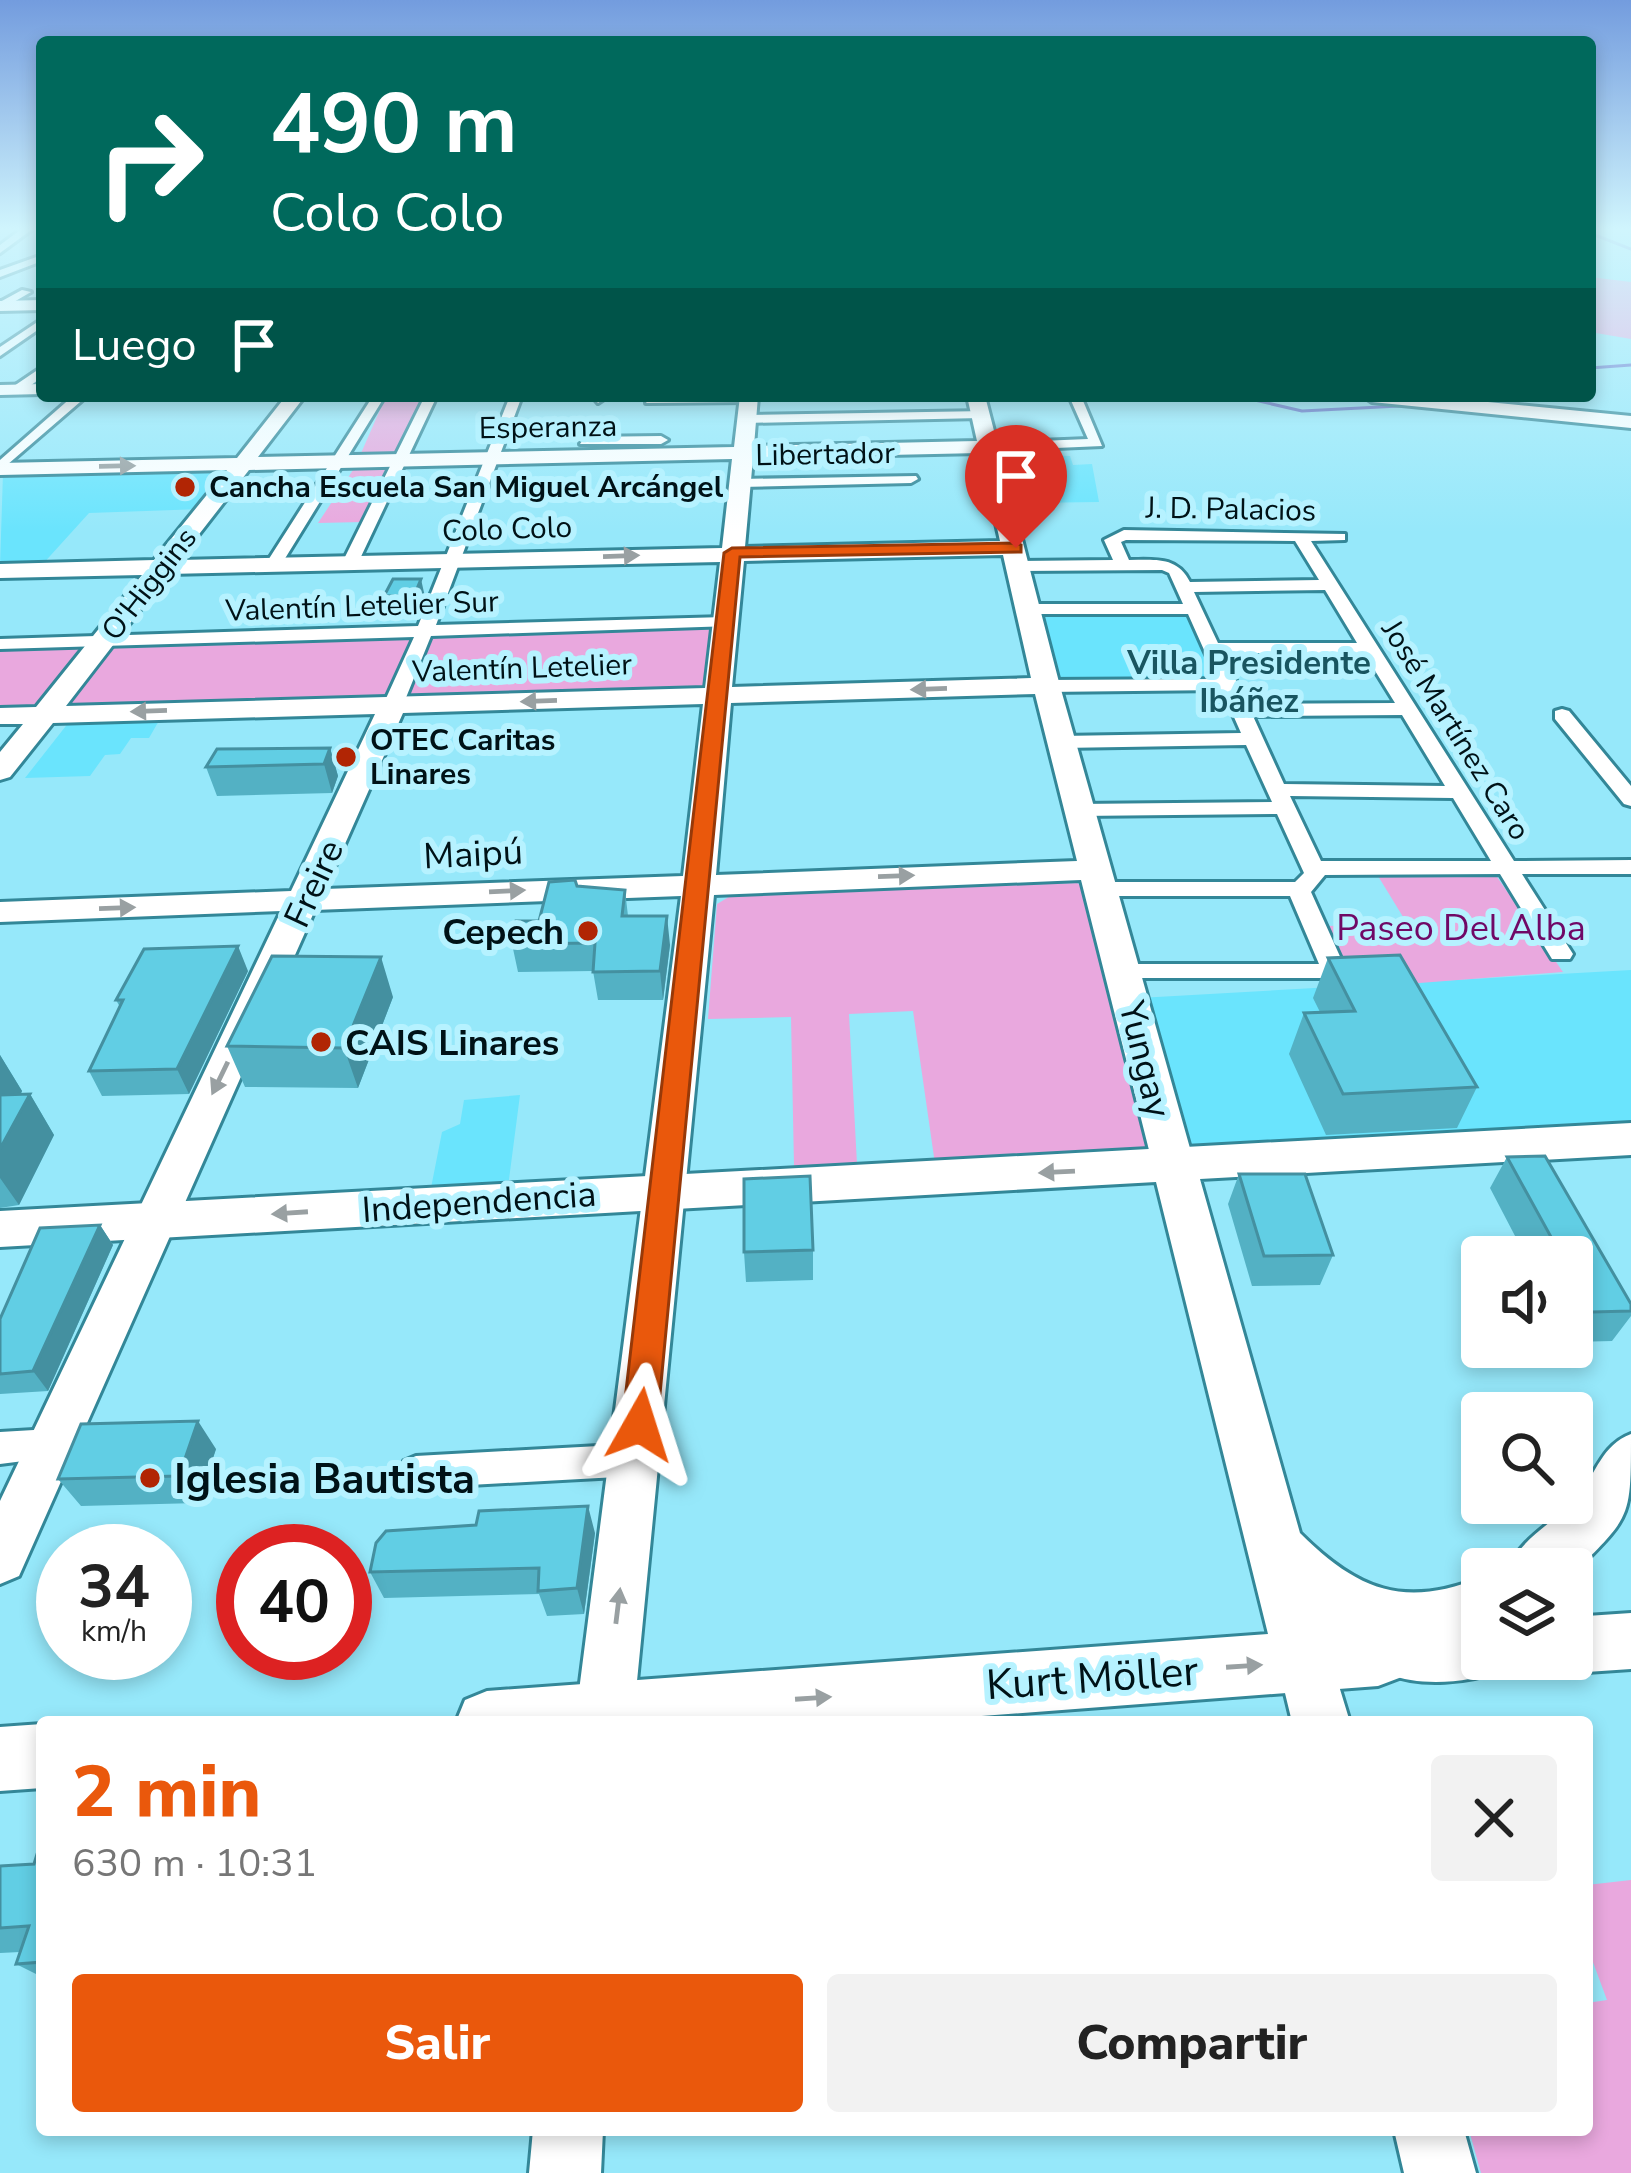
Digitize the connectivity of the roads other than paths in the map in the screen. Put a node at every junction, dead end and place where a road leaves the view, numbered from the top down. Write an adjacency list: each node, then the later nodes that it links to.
1 (7, 341): 2 (street)
2 (0, 352)
3 (36, 374): 4 (street)
4 (9, 390)
5 (74, 402): 26 (street)
6 (292, 402): 25 (street, O'Higgins)
7 (375, 402): 24 (street)
8 (428, 402): 23 (street)
9 (514, 402): 22 (street, Freire)
10 (700, 402): 15 (street)
11 (843, 402): 18 (street)
12 (883, 402): 17 (street)
13 (1078, 402): 20 (street, Esperanza)
14 (1435, 402): 19 (street)
15 (748, 404): 18 (street); 27 (street)
16 (978, 405): 17 (street); 20 (street, Yungay)
17 (887, 416): 18 (street)
18 (846, 417)
19 (1631, 422)
20 (990, 447): 21 (street, Esperanza); 31 (street, Yungay)
21 (904, 449): 27 (street, Esperanza); 27 (street, Libertador)
22 (494, 458): 23 (street, Esperanza); 27 (street, Esperanza); 32 (street, Freire)
23 (404, 460): 24 (street, Esperanza); 33 (street)
24 (340, 461): 25 (street, Esperanza); 34 (street)
25 (246, 464): 26 (street, Esperanza, one-way to 25); 36 (street, O'Higgins)
26 (0, 468)
27 (741, 468): 30 (street)
28 (1300, 537): 29 (street, J. D. Palacios); 35 (street, J. D. Palacios); 38 (street, José Martínez Caro)
29 (1339, 537)
30 (732, 553): 31 (street, Colo Colo); 32 (street, Colo Colo, one-way to 30); 42 (street)
31 (1017, 557): 35 (street); 40 (street, Yungay)
32 (455, 560): 33 (street, Colo Colo); 43 (street, Freire)
33 (350, 563): 34 (street, Colo Colo)
34 (273, 565): 36 (street, Colo Colo)
35 (1123, 565): 39 (street)
36 (162, 567): 37 (street, Colo Colo); 44 (street, O'Higgins)
37 (0, 571)
38 (1329, 585): 39 (street); 47 (street, José Martínez Caro)
39 (1186, 586): 41 (street)
40 (1029, 609): 41 (street); 49 (street, Yungay)
41 (1196, 609): 46 (street)
42 (725, 622): 43 (street, Valentín Letelier Sur); 50 (street)
43 (423, 631): 44 (street, Valentín Letelier Sur); 51 (street, Freire)
44 (104, 641): 45 (street, Valentín Letelier Sur); 54 (street, O'Higgins)
45 (0, 644)
46 (1214, 648): 47 (street); 48 (street)
47 (1368, 648): 53 (street, José Martínez Caro)
48 (1230, 684): 49 (street); 52 (street)
49 (1046, 686): 50 (street, Valentín Letelier, one-way to 50); 58 (street, Yungay)
50 (718, 696): 51 (street, Valentín Letelier, one-way to 51); 69 (street)
51 (393, 705): 54 (street, Valentín Letelier, one-way to 54); 70 (street, Freire)
52 (1242, 710): 53 (street); 57 (street)
53 (1408, 710): 61 (street, José Martínez Caro)
54 (46, 714): 56 (street, Valentín Letelier); 59 (street, O'Higgins)
55 (1562, 715): 60 (street)
56 (0, 716)
57 (1255, 739): 58 (street); 62 (street)
58 (1061, 742): 64 (street, Yungay)
59 (0, 771)
60 (1621, 776): 63 (street)
61 (1460, 793): 62 (street); 66 (street, José Martínez Caro)
62 (1282, 799): 64 (street); 67 (street)
63 (1631, 800)
64 (1078, 810): 68 (street, Yungay)
65 (1631, 867): 66 (street)
66 (1508, 868): 67 (street); 72 (street, José Martínez Caro)
67 (1306, 879): 68 (street); 73 (street)
68 (1097, 880): 69 (street, Maipú, one-way to 68); 73 (street, Yungay)
69 (699, 882): 70 (street, Maipú, one-way to 69); 77 (street)
70 (305, 900): 71 (street, Maipú, one-way to 70); 79 (street, Freire, one-way to 79)
71 (0, 912)
72 (1562, 954)
73 (1124, 972): 76 (street, Yungay)
74 (1631, 1138): 75 (main road, Independencia)
75 (1254, 1162): 76 (main road, Independencia); 78 (main road)
76 (1174, 1166): 77 (main road, Independencia, one-way to 77); 78 (main road, Yungay)
77 (667, 1190): 79 (main road, Independencia, one-way to 79); 84 (street)
78 (1188, 1220): 86 (main road, Yungay)
79 (151, 1222): 80 (main road, Independencia); 81 (street, Freire)
80 (0, 1229)
81 (51, 1444): 82 (street); 88 (street, Freire)
82 (0, 1448)
83 (1631, 1458): 87 (main road)
84 (635, 1460): 85 (street); 94 (street, one-way to 84)
85 (416, 1472)
86 (1272, 1536): 89 (main road); 93 (main road, Yungay)
87 (1560, 1548)
88 (0, 1558)
89 (1461, 1621)
90 (1461, 1627): 93 (main road, Kurt Möller)
91 (1631, 1641): 92 (street)
92 (1593, 1644)
93 (1305, 1660): 95 (main road, Kurt Möller, one-way to 93); 96 (street, Yungay)
94 (604, 1716)
95 (628, 1716)
96 (1320, 1716)
97 (36, 1756): 98 (main road)
98 (0, 1759)
99 (568, 2136): 101 (street)
100 (1431, 2136): 102 (street)
101 (565, 2173)
102 (1440, 2173)

